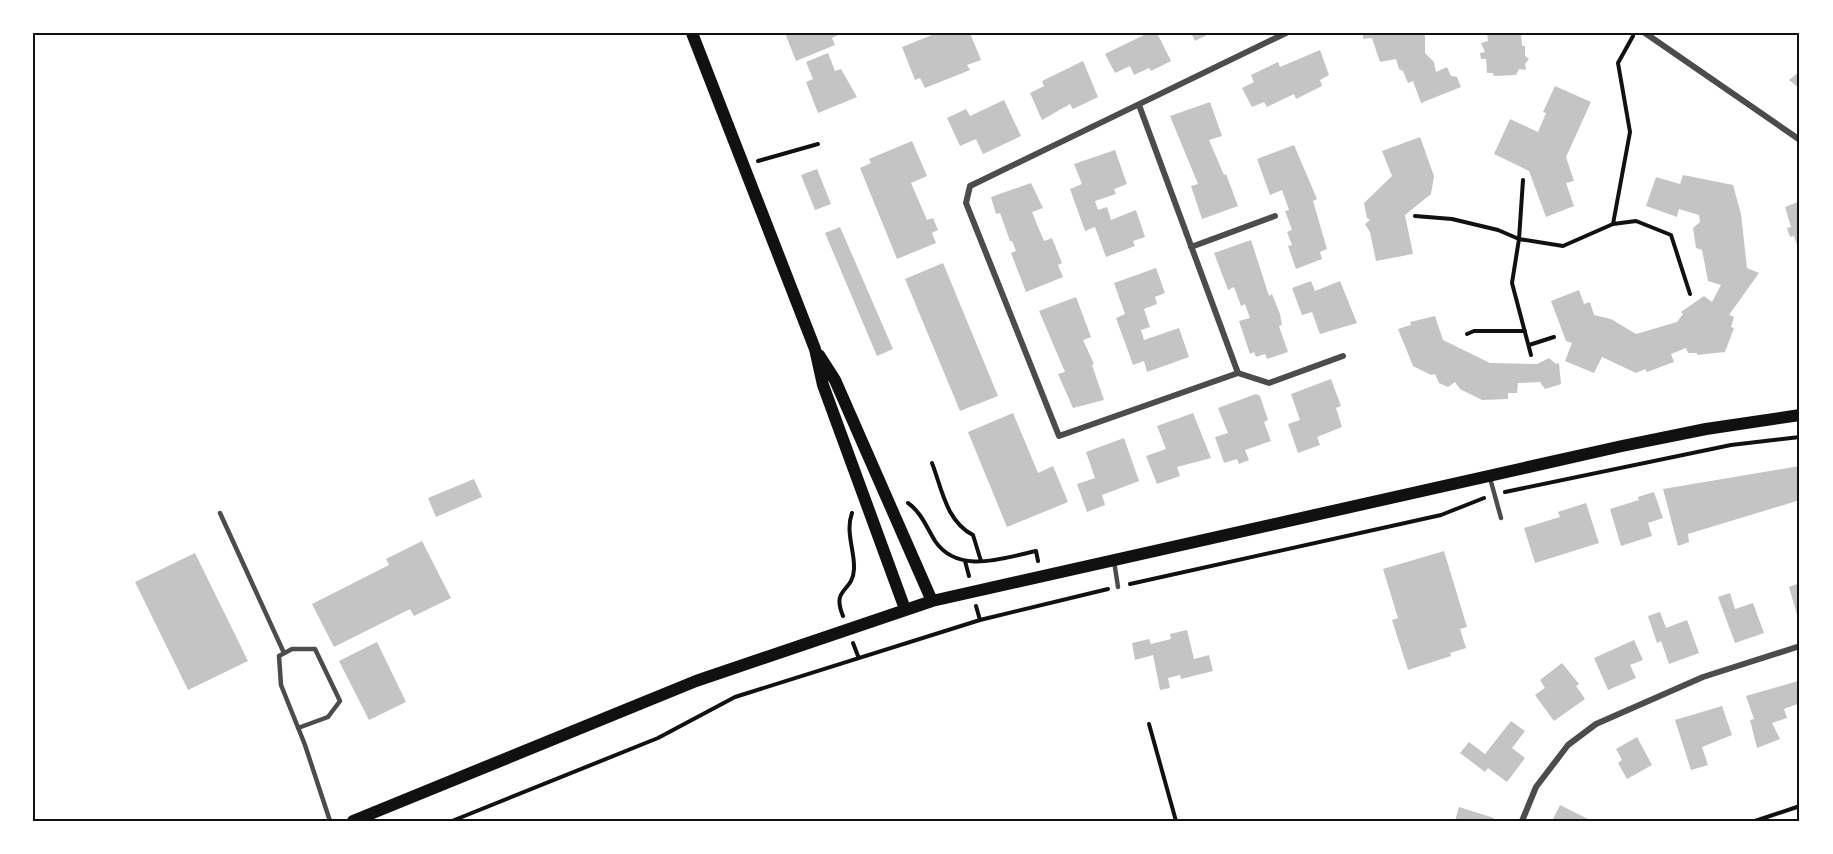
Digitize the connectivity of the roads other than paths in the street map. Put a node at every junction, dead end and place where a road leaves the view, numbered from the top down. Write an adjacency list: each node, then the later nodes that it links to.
1 (692, 33): 8 (main road)
2 (1286, 33): 4 (street)
3 (1645, 33): 5 (street)
4 (1139, 105): 7 (street); 10 (street)
5 (1800, 140)
6 (1275, 216): 7 (street)
7 (1191, 246): 10 (street)
8 (815, 349): 17 (main road); 18 (main road)
9 (1343, 356): 10 (street)
10 (1238, 374)
11 (1800, 415): 12 (main road)
12 (1490, 478): 14 (lane); 15 (main road)
13 (220, 513): 20 (lane)
14 (1500, 518)
15 (1114, 561): 16 (lane); 17 (main road)
16 (1118, 587)
17 (932, 601): 18 (main road)
18 (906, 609): 23 (main road)
19 (1800, 646): 24 (street)
20 (284, 653): 21 (lane); 21 (lane)
21 (298, 728): 22 (lane)
22 (330, 821)
23 (353, 821)
24 (1522, 821)

